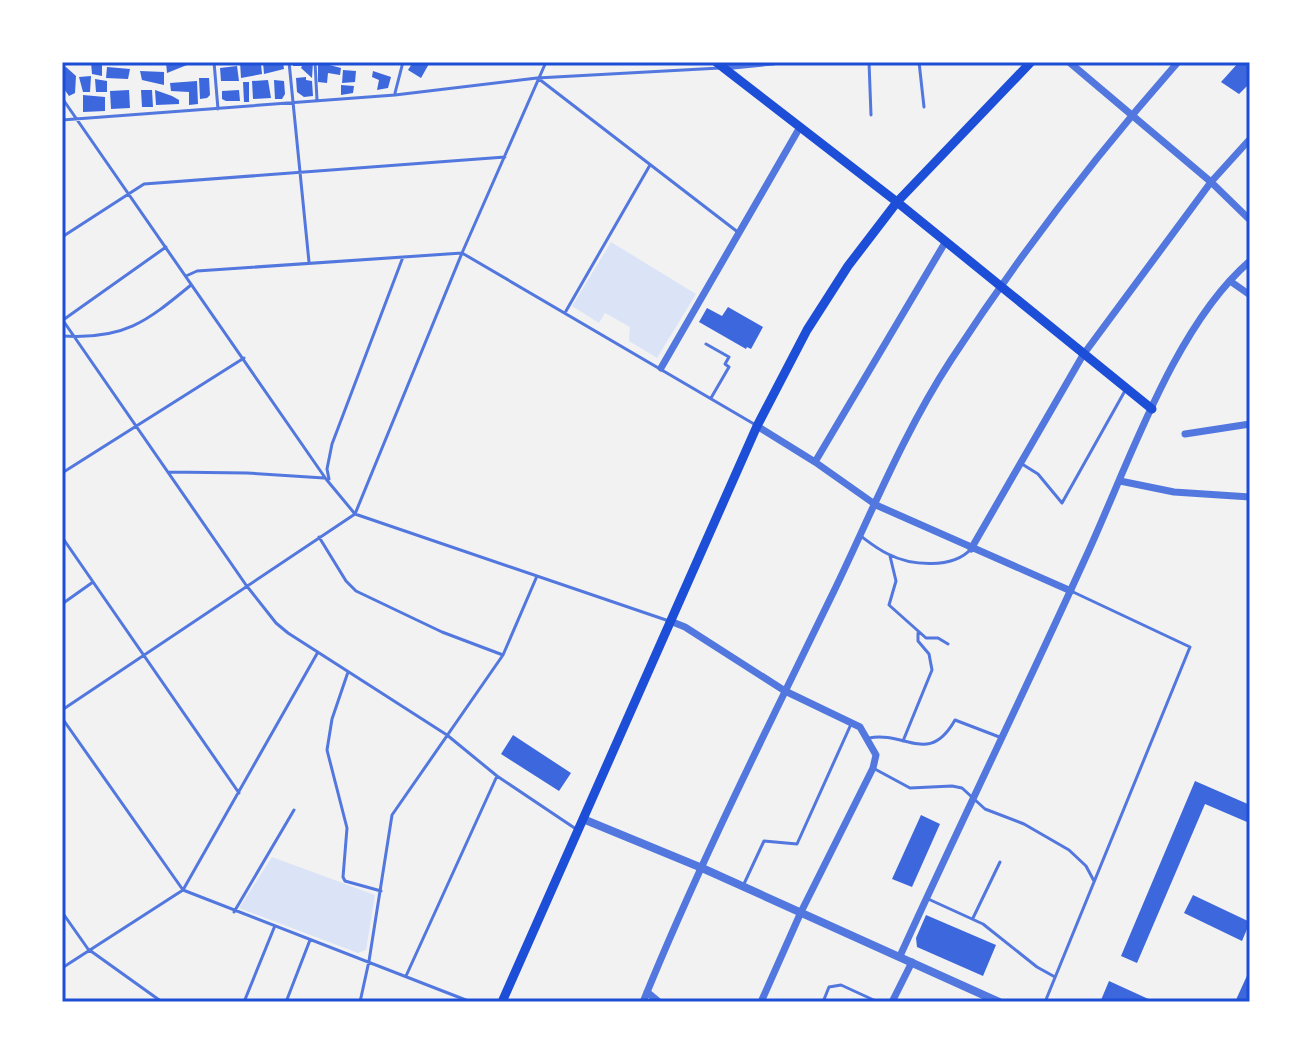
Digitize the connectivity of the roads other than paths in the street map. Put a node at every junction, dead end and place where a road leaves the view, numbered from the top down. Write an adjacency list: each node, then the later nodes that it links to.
1 (214, 62): 19 (lane)
2 (289, 62): 17 (lane)
3 (315, 62): 16 (lane)
4 (403, 62): 14 (lane)
5 (546, 62): 13 (lane)
6 (771, 62): 12 (street)
7 (869, 62): 20 (lane)
8 (919, 62): 18 (lane)
9 (1031, 62): 31 (main road)
10 (1069, 62): 21 (street)
11 (1178, 62): 21 (street)
12 (719, 65): 13 (lane); 24 (main road)
13 (537, 78): 14 (lane); 26 (lane); 27 (lane)
14 (395, 95): 16 (lane)
15 (62, 98): 22 (lane)
16 (317, 100): 17 (lane)
17 (293, 103): 19 (lane); 28 (lane)
18 (924, 107)
19 (218, 109): 22 (lane)
20 (871, 115)
21 (1131, 115): 29 (street); 44 (street)
22 (77, 119): 23 (lane); 30 (lane)
23 (62, 120)
24 (800, 127): 31 (main road); 33 (street)
25 (1250, 139): 29 (street)
26 (505, 157): 28 (lane); 37 (lane)
27 (650, 165): 33 (lane); 46 (lane)
28 (301, 171): 30 (lane); 40 (lane)
29 (1211, 182): 32 (street); 51 (street)
30 (129, 192): 34 (lane); 36 (lane)
31 (897, 202): 35 (main road); 59 (main road)
32 (1250, 220)
33 (739, 233): 53 (street)
34 (62, 237)
35 (946, 241): 44 (main road); 61 (street)
36 (166, 247): 41 (lane); 47 (lane)
37 (462, 253): 38 (lane); 46 (lane); 69 (lane)
38 (404, 256): 40 (lane); 65 (lane)
39 (1250, 261): 42 (street)
40 (309, 262): 41 (lane)
41 (186, 276): 43 (lane)
42 (1230, 281): 45 (street); 56 (street)
43 (192, 284): 49 (lane); 52 (lane)
44 (1001, 287): 51 (main road); 68 (street)
45 (1250, 295)
46 (565, 312): 53 (lane)
47 (62, 319): 49 (lane)
48 (62, 336): 49 (lane)
49 (75, 337): 58 (lane)
50 (706, 344): 55 (lane)
51 (1083, 355): 54 (main road); 62 (street)
52 (244, 358): 58 (lane); 65 (lane)
53 (661, 368): 55 (lane)
54 (1126, 389): 56 (main road); 62 (lane)
55 (711, 398): 59 (lane)
56 (1152, 409): 66 (street)
57 (1250, 424): 60 (street)
58 (136, 426): 63 (lane); 64 (lane)
59 (757, 426): 61 (street); 80 (main road)
60 (1185, 434)
61 (815, 462): 68 (street)
62 (1020, 462): 73 (street)
63 (168, 472): 65 (lane); 77 (lane)
64 (62, 473)
65 (328, 481): 69 (lane)
66 (1120, 481): 67 (street); 78 (street)
67 (1250, 497)
68 (876, 505): 70 (street); 73 (street)
69 (355, 514): 72 (lane); 75 (lane)
70 (861, 536): 74 (lane); 87 (street)
71 (62, 537): 76 (lane)
72 (319, 537): 77 (lane); 84 (lane)
73 (971, 549): 74 (lane); 78 (street)
74 (890, 556): 81 (lane)
75 (537, 576): 80 (lane); 84 (lane)
76 (93, 582): 79 (lane); 85 (lane)
77 (246, 585): 83 (lane); 85 (lane)
78 (1071, 591): 93 (street); 104 (lane)
79 (62, 604)
80 (670, 621): 87 (street); 100 (main road)
81 (918, 633): 82 (lane); 94 (lane)
82 (948, 644)
83 (318, 652): 86 (lane); 97 (lane)
84 (503, 655): 91 (lane)
85 (144, 656): 88 (lane); 97 (lane)
86 (348, 672): 91 (lane); 107 (lane)
87 (785, 691): 90 (street); 103 (street)
88 (62, 710)
89 (62, 718): 106 (lane)
90 (852, 722): 92 (street); 105 (lane)
91 (447, 735): 96 (lane); 107 (lane)
92 (868, 738): 94 (lane); 95 (street)
93 (1002, 738): 94 (lane); 98 (street)
94 (903, 741)
95 (873, 768): 98 (lane); 111 (street)
96 (497, 776): 101 (lane); 120 (lane)
97 (239, 793): 106 (lane)
98 (974, 797): 104 (lane); 108 (street)
99 (294, 810): 110 (lane)
100 (583, 819): 101 (main road); 103 (street)
101 (578, 830): 128 (main road)
102 (1000, 862): 112 (lane)
103 (702, 868): 105 (street); 122 (street)
104 (1094, 881): 121 (lane)
105 (743, 886): 111 (street)
106 (183, 890): 110 (lane); 115 (lane)
107 (381, 891): 117 (lane)
108 (926, 898): 112 (lane); 116 (street)
109 (62, 912): 115 (lane)
110 (234, 912): 113 (lane)
111 (801, 912): 116 (street); 131 (street)
112 (973, 918): 121 (lane)
113 (274, 928): 114 (lane); 124 (lane)
114 (310, 940): 117 (lane); 125 (lane)
115 (88, 949): 119 (lane); 123 (lane)
116 (900, 956): 118 (street)
117 (369, 961): 120 (lane); 126 (lane)
118 (912, 962): 134 (street); 135 (street)
119 (62, 968)
120 (406, 976): 127 (lane)
121 (1055, 977): 136 (lane)
122 (647, 992): 129 (street); 130 (street)
123 (162, 1002)
124 (244, 1002)
125 (286, 1002)
126 (360, 1002)
127 (471, 1002)
128 (502, 1002)
129 (643, 1002)
130 (659, 1002)
131 (761, 1002)
132 (823, 1002): 133 (lane)
133 (878, 1002)
134 (892, 1002)
135 (999, 1002)
136 (1045, 1002)

